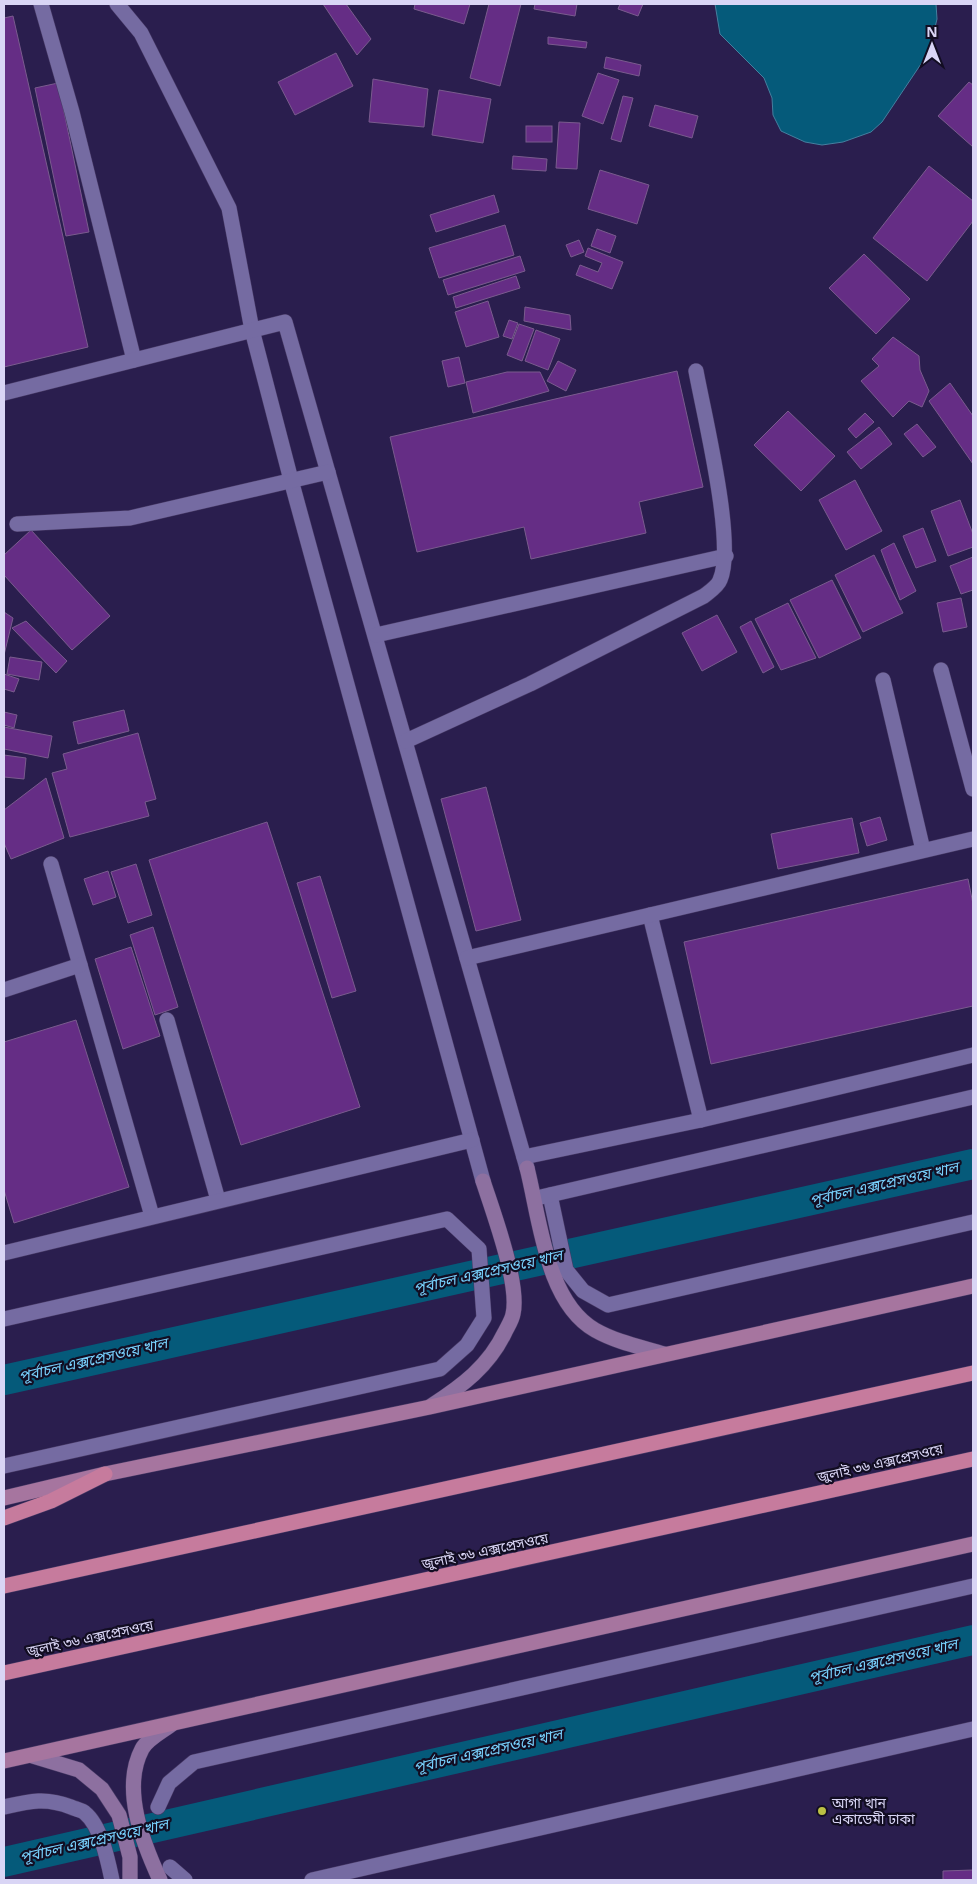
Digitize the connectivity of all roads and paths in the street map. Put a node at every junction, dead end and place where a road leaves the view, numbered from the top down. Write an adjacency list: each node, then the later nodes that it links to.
1 (41, 4): 4 (street)
2 (117, 4): 3 (street)
3 (252, 330): 4 (street); 7 (street); 8 (street)
4 (134, 360): 6 (street)
5 (696, 371): 10 (street)
6 (4, 393)
7 (328, 472): 8 (street); 11 (street)
8 (291, 480): 9 (street); 27 (street)
9 (17, 524)
10 (726, 556): 11 (street); 14 (street)
11 (376, 635): 14 (street)
12 (941, 670): 15 (street)
13 (883, 680): 17 (street)
14 (406, 741): 20 (street)
15 (973, 789)
16 (973, 839): 17 (street)
17 (923, 850): 19 (street)
18 (51, 864): 21 (street)
19 (650, 915): 20 (street); 26 (street)
20 (467, 958): 28 (street)
21 (80, 965): 22 (street); 31 (street)
22 (4, 990)
23 (167, 1020): 30 (street)
24 (973, 1055): 26 (street)
25 (973, 1097): 29 (street)
26 (701, 1120): 28 (street)
27 (472, 1140): 30 (street); 38 (street)
28 (526, 1163): 29 (street)
29 (542, 1197): 32 (street); 36 (street)
30 (218, 1200): 31 (street)
31 (152, 1216): 33 (street)
32 (973, 1222)
33 (4, 1253)
34 (973, 1286): 36 (main road)
35 (4, 1318): 40 (street)
36 (664, 1354): 38 (main road)
37 (973, 1372): 45 (highway)
38 (430, 1407): 41 (main road)
39 (973, 1459): 47 (highway, জুলাই ৩৬ এক্সপ্রেসওয়ে)
40 (4, 1466)
41 (105, 1474): 42 (main road); 43 (highway)
42 (4, 1498)
43 (4, 1518)
44 (973, 1544): 48 (main road)
45 (4, 1586)
46 (973, 1586): 53 (street)
47 (4, 1674)
48 (172, 1724): 50 (main road); 57 (street)
49 (973, 1729): 59 (street)
50 (33, 1756): 51 (main road); 56 (street)
51 (4, 1761)
52 (4, 1807): 55 (street)
53 (158, 1807)
54 (170, 1867): 58 (street)
55 (112, 1880)
56 (130, 1880)
57 (160, 1880)
58 (185, 1880)
59 (312, 1880)

